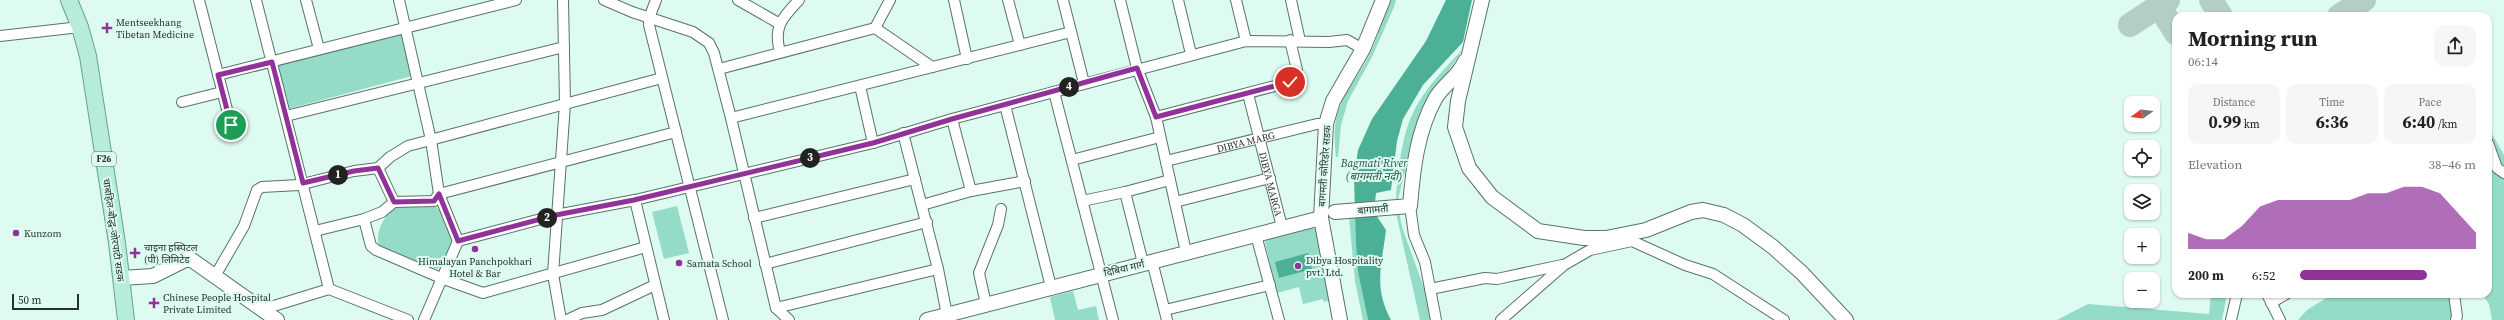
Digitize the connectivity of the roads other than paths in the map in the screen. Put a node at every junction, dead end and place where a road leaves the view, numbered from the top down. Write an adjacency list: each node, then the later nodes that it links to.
1 (69, 0): 24 (main road, चाबहिल-बौद्ध-जोरपाटी सडक / F26)
2 (199, 0): 44 (street)
3 (256, 0): 40 (street)
4 (306, 0): 35 (street)
5 (399, 0): 25 (street)
6 (512, 0): 25 (street)
7 (563, 0): 34 (street)
8 (604, 0): 22 (street)
9 (656, 0): 22 (street)
10 (738, 0): 23 (street)
11 (799, 0): 23 (street)
12 (890, 0): 26 (street)
13 (954, 0): 39 (street)
14 (1008, 0): 33 (street)
15 (1063, 0): 27 (street)
16 (1120, 0): 42 (street)
17 (1178, 0): 38 (street)
18 (1236, 0): 31 (street)
19 (1291, 0): 32 (street)
20 (1383, 0): 36 (main road, बागमती कोरिडोर सडक)
21 (1482, 0): 30 (main road)
22 (649, 18): 43 (street); 45 (street)
23 (780, 24): 37 (street)
24 (80, 27): 28 (street); 109 (main road, चाबहिल-बौद्ध-जोरपाटी सडक / F26)
25 (406, 28): 35 (street); 46 (street)
26 (875, 28): 37 (street); 41 (street)
27 (1071, 32): 33 (street); 47 (street)
28 (0, 36)
29 (1290, 40): 31 (street); 32 (street); 51 (street)
30 (1474, 40): 88 (main road); 140 (main road)
31 (1246, 41): 38 (street)
32 (1300, 41): 36 (street)
33 (1020, 45): 39 (street)
34 (564, 47): 46 (street); 53 (street)
35 (319, 49): 40 (street)
36 (1363, 49): 59 (main road, बागमती कोरिडोर सडक)
37 (780, 52): 43 (street)
38 (1191, 54): 42 (street)
39 (967, 59): 41 (street)
40 (272, 62): 44 (street); 55 (street)
41 (932, 67): 48 (street)
42 (1137, 68): 47 (street); 56 (street)
43 (718, 69): 57 (street)
44 (218, 75): 49 (street)
45 (662, 78): 53 (street); 61 (street)
46 (419, 82): 55 (street); 65 (street)
47 (1084, 83): 50 (street)
48 (860, 86): 57 (street); 66 (street)
49 (222, 92): 52 (street); 60 (street)
50 (1054, 92): 54 (street); 68 (street)
51 (1248, 94): 56 (street); 64 (street, DIBYA MARGA)
52 (182, 102)
53 (565, 104): 65 (street); 70 (street)
54 (1005, 105): 58 (street); 77 (street)
55 (286, 116): 78 (street)
56 (1156, 117): 63 (street)
57 (731, 118): 73 (street)
58 (952, 119): 62 (street); 80 (street)
59 (1326, 124): 64 (street, DIBYA MARG); 93 (main road, बागमती कोरिडोर सडक)
60 (231, 125)
61 (676, 132): 70 (street); 79 (street)
62 (903, 133): 66 (street); 75 (street)
63 (1160, 136): 68 (street); 69 (street)
64 (1260, 139): 69 (street, DIBYA MARG); 74 (street, DIBYA MARGA)
65 (431, 140): 71 (street); 82 (street)
66 (873, 143): 73 (street)
67 (2492, 154): 72 (street)
68 (1072, 160): 84 (street)
69 (1166, 161): 76 (street)
70 (560, 162): 82 (street); 91 (street)
71 (378, 168): 78 (street); 85 (street)
72 (2504, 173)
73 (744, 174): 79 (street); 92 (street)
74 (1270, 178): 86 (street); 96 (street, DIBYA MARGA)
75 (915, 179): 87 (street); 92 (street)
76 (1170, 180): 81 (street); 86 (street)
77 (1024, 181): 80 (street); 113 (street)
78 (303, 183): 97 (street); 108 (street)
79 (690, 187): 83 (street); 131 (street)
80 (971, 191): 87 (street)
81 (1125, 192): 84 (street); 102 (street)
82 (439, 194): 85 (street); 99 (street)
83 (634, 200): 91 (street); 100 (street)
84 (1082, 201): 106 (street)
85 (394, 202): 94 (street)
86 (1175, 202): 101 (street)
87 (922, 205): 95 (street)
88 (1410, 206): 90 (main road, बागामती); 115 (street)
89 (1001, 209): 119 (street)
90 (1335, 212)
91 (556, 215): 99 (street); 107 (street)
92 (754, 218): 103 (street)
93 (1321, 218): 96 (main road, दिबिया मार्ग); 136 (main road, बागमती कोरिडोर सडक)
94 (364, 219): 97 (street); 110 (street)
95 (926, 222): 103 (street); 105 (street)
96 (1282, 227): 98 (main road, दिबिया मार्ग)
97 (315, 231): 114 (street)
98 (1256, 234): 101 (main road, दिबिया मार्ग); 112 (street)
99 (458, 241): 110 (street)
100 (646, 247): 107 (street); 111 (street)
101 (1186, 252): 102 (main road, दिबिया मार्ग)
102 (1148, 262): 106 (main road, दिबिया मार्ग); 122 (street)
103 (765, 264): 120 (street)
104 (1564, 265): 115 (street); 138 (street); 139 (street)
105 (938, 269): 120 (street); 123 (street)
106 (1100, 273): 113 (main road, दिबिया मार्ग); 134 (street)
107 (553, 274): 110 (street); 128 (street)
108 (215, 276): 109 (main road); 121 (main road)
109 (121, 278): 124 (main road, चाबहिल-बौद्ध-जोरपाटी सडक / F26)
110 (441, 278): 127 (street)
111 (655, 285): 129 (street); 130 (street)
112 (1270, 285): 122 (street); 135 (street)
113 (1051, 287): 119 (main road, दिबिया मार्ग)
114 (328, 288): 121 (street); 126 (street)
115 (1430, 289): 137 (street)
116 (2236, 298): 141 (street)
117 (2455, 298): 143 (street)
118 (2269, 299): 142 (street)
119 (986, 304): 123 (main road, दिबिया मार्ग)
120 (776, 308): 132 (street)
121 (264, 310): 125 (main road)
122 (1166, 315)
123 (947, 318): 133 (main road, दिबिया मार्ग)
124 (126, 320)
125 (277, 320)
126 (408, 320)
127 (424, 320)
128 (561, 320)
129 (567, 320)
130 (664, 320)
131 (723, 320)
132 (789, 320)
133 (927, 320)
134 (1113, 320)
135 (1279, 320)
136 (1340, 320)
137 (1436, 320)
138 (1500, 320)
139 (1784, 320)
140 (1846, 320)
141 (2232, 320)
142 (2280, 320)
143 (2456, 320)

